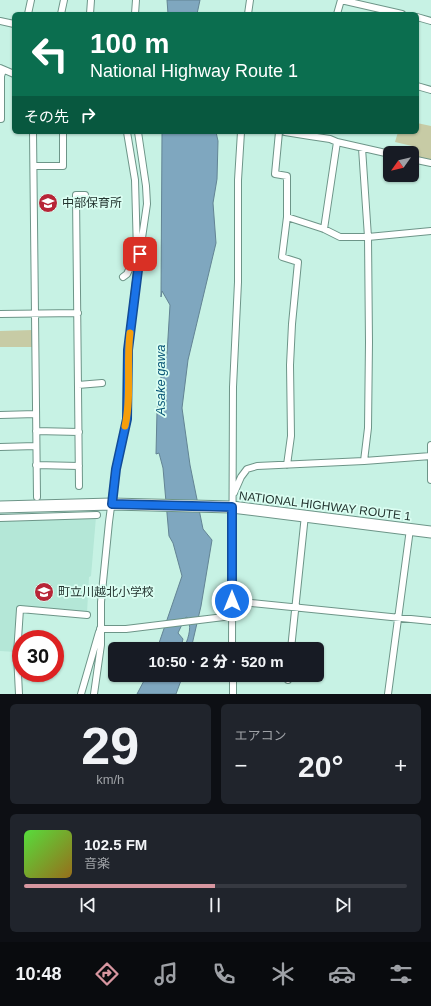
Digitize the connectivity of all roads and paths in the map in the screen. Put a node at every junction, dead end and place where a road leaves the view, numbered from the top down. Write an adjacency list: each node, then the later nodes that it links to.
1 (31, 0): 7 (street)
2 (64, 0): 8 (street)
3 (91, 0): 9 (street)
4 (136, 0): 10 (street)
5 (250, 0): 11 (street)
6 (341, 0): 12 (street); 13 (street)
7 (28, 12)
8 (61, 12)
9 (90, 12)
10 (135, 12)
11 (248, 12)
12 (338, 12)
13 (393, 12)
14 (419, 18): 16 (street)
15 (0, 21): 17 (street)
16 (431, 21)
17 (12, 24)
18 (1, 69): 19 (street); 22 (street)
19 (12, 73)
20 (419, 87): 21 (street)
21 (431, 90)
22 (1, 119)
23 (33, 134): 35 (street)
24 (63, 134): 35 (street)
25 (127, 134): 41 (street)
26 (138, 134): 41 (street)
27 (241, 134): 63 (street)
28 (279, 134): 37 (street)
29 (310, 134): 30 (street)
30 (337, 142): 31 (street); 38 (street)
31 (362, 148): 32 (street); 40 (street)
32 (383, 152)
33 (419, 160): 34 (street)
34 (431, 163)
35 (34, 166): 45 (street)
36 (85, 195): 43 (street)
37 (287, 217): 38 (street); 57 (street)
38 (324, 229): 40 (street)
39 (431, 231): 40 (street)
40 (368, 237): 56 (street)
41 (138, 253): 42 (street); 64 (street)
42 (122, 277)
43 (78, 313): 45 (street); 47 (street)
44 (0, 314): 45 (street)
45 (35, 314): 48 (street)
46 (102, 383): 47 (street)
47 (78, 385): 51 (street)
48 (36, 414): 49 (street); 50 (street)
49 (0, 415)
50 (36, 431): 51 (street); 53 (street)
51 (79, 432): 59 (street)
52 (431, 445): 55 (street)
53 (36, 446): 54 (street); 58 (street)
54 (0, 447)
55 (431, 456): 56 (street); 60 (street)
56 (364, 461): 57 (street)
57 (287, 464): 63 (street)
58 (36, 465): 59 (street); 62 (street)
59 (79, 466): 61 (street)
60 (431, 480)
61 (79, 486)
62 (37, 497)
63 (232, 502): 64 (highway, NATIONAL HIGHWAY ROUTE 1); 67 (highway, NATIONAL HIGHWAY ROUTE 1); 71 (street)
64 (112, 504): 65 (highway, NATIONAL HIGHWAY ROUTE 1); 77 (street)
65 (0, 507)
66 (97, 515): 68 (street)
67 (305, 515): 69 (highway, NATIONAL HIGHWAY ROUTE 1); 72 (street)
68 (0, 518)
69 (410, 529): 70 (highway, NATIONAL HIGHWAY ROUTE 1); 75 (street)
70 (431, 532)
71 (232, 601): 72 (street); 74 (street)
72 (296, 608): 75 (street); 79 (street)
73 (87, 615): 81 (street)
74 (232, 616): 77 (street); 78 (street)
75 (398, 617): 76 (street); 85 (street)
76 (431, 621)
77 (100, 629): 82 (street); 83 (street)
78 (232, 642)
79 (293, 642)
80 (233, 682): 84 (street)
81 (18, 694)
82 (81, 694)
83 (94, 694)
84 (233, 694)
85 (388, 694)

